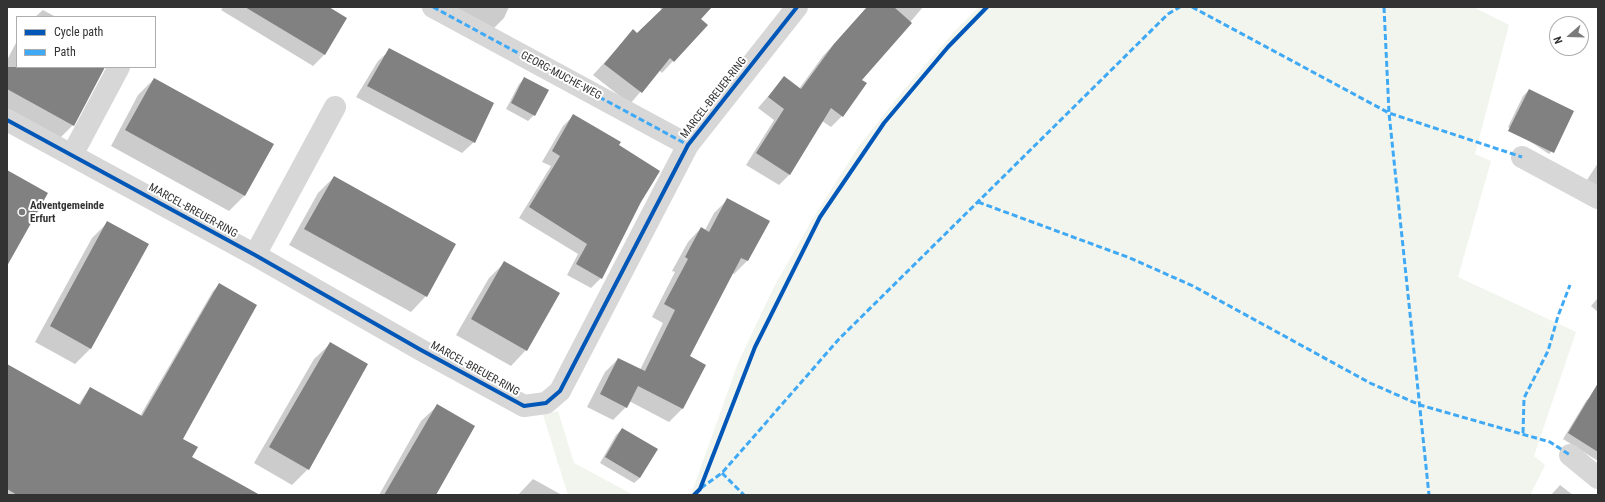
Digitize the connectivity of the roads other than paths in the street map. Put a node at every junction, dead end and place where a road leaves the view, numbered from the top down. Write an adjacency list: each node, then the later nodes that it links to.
1 (433, 7): 6 (street, GEORG-MUCHE-WEG)
2 (797, 7): 6 (street, MARCEL-BREUER-RING)
3 (118, 68): 7 (street)
4 (336, 107): 10 (street)
5 (7, 120): 7 (street, MARCEL-BREUER-RING)
6 (688, 145): 10 (street, MARCEL-BREUER-RING)
7 (72, 155): 10 (street, MARCEL-BREUER-RING)
8 (1522, 157): 9 (street)
9 (1598, 198)
10 (255, 255)
11 (1570, 455): 12 (street)
12 (1598, 478)

